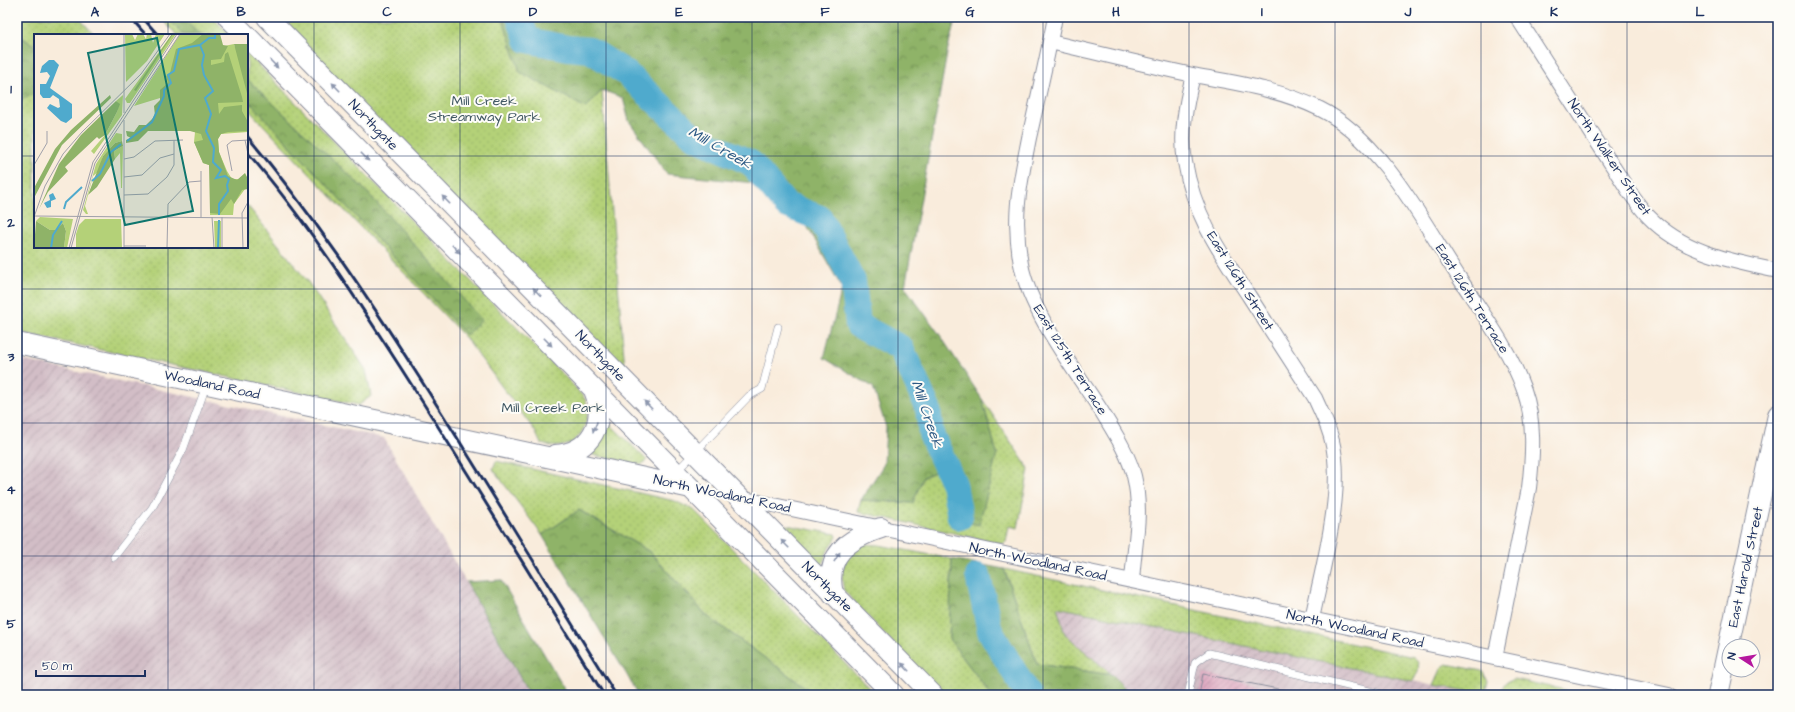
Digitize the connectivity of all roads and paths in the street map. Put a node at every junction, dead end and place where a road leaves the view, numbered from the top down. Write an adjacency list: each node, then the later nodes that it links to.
1 (228, 17): 5 (main road, Northgate)
2 (267, 17): 16 (main road, Northgate, one-way to 2)
3 (1055, 17): 7 (street, East 125th Terrace)
4 (1517, 17): 9 (street, North Walker Street)
5 (245, 34)
6 (248, 37): 13 (main road, Northgate, one-way to 13)
7 (1050, 42): 8 (street); 23 (street, East 125th Terrace)
8 (1193, 75): 25 (street, East 126th Street); 26 (street, East 126th Terrace)
9 (1778, 271)
10 (778, 327): 16 (lane)
11 (17, 343): 12 (main road, Woodland Road)
12 (207, 384): 15 (main road, Woodland Road); 22 (lane)
13 (594, 390): 17 (main road, one-way to 17); 18 (main road, Northgate)
14 (1778, 414): 32 (main road, East Harold Street)
15 (408, 428): 17 (main road, North Woodland Road)
16 (694, 452): 18 (lane); 20 (main road, Northgate)
17 (546, 456): 19 (main road, North Woodland Road)
18 (675, 472): 19 (main road, Northgate)
19 (691, 488): 20 (main road, North Woodland Road); 27 (main road, Northgate)
20 (740, 498): 21 (street, North Woodland Road); 24 (main road, Northgate, one-way to 20)
21 (881, 528): 23 (street, North Woodland Road); 24 (main road, one-way to 21)
22 (114, 557)
23 (1132, 581): 25 (street, North Woodland Road)
24 (833, 594): 28 (main road, Northgate, one-way to 24)
25 (1312, 620): 26 (street, North Woodland Road)
26 (1495, 658): 31 (street, North Woodland Road)
27 (894, 695)
28 (932, 695)
29 (1188, 695): 30 (lane)
30 (1386, 695)
31 (1669, 695)
32 (1718, 695)

